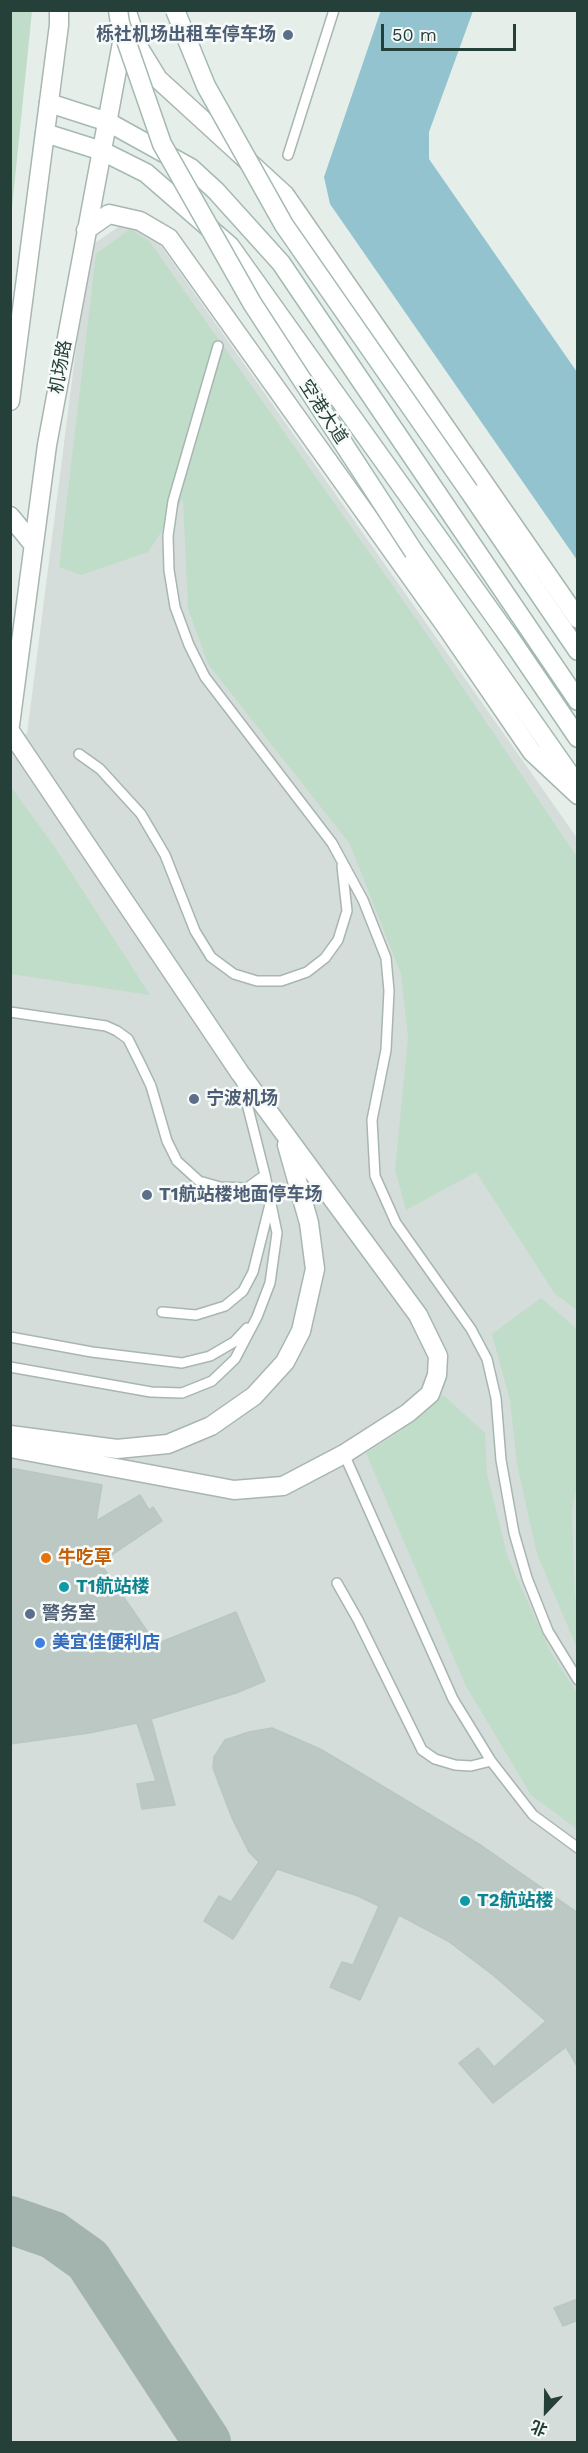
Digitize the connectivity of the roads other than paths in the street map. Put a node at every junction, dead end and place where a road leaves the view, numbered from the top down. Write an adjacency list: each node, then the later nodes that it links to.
1 (59, 10): 5 (street)
2 (175, 10): 16 (street, bridge)
3 (334, 10): 9 (lane)
4 (124, 11): 6 (street, 机场路); 15 (street); 22 (street, 空港大道, bridge)
5 (49, 103): 6 (street); 7 (street)
6 (108, 122): 8 (street, 机场路); 17 (street)
7 (45, 133): 8 (street); 12 (street)
8 (102, 151): 10 (street, 机场路); 20 (street)
9 (288, 155)
10 (86, 230): 14 (street, 机场路); 23 (street)
11 (218, 346): 24 (lane)
12 (10, 401)
13 (10, 516): 14 (street)
14 (33, 544): 18 (street, 机场路)
15 (578, 619)
16 (578, 651)
17 (578, 701)
18 (10, 726)
19 (10, 730): 26 (street)
20 (578, 738)
21 (79, 754): 24 (lane)
22 (578, 786)
23 (578, 795)
24 (341, 861): 38 (lane)
25 (10, 1012): 28 (lane)
26 (240, 1073): 27 (street); 28 (lane)
27 (285, 1136): 34 (street); 36 (street)
28 (265, 1175): 29 (lane)
29 (270, 1200): 30 (lane); 31 (lane)
30 (162, 1312)
31 (257, 1317): 32 (lane); 33 (lane)
32 (10, 1337)
33 (10, 1367)
34 (10, 1435)
35 (10, 1448): 36 (street)
36 (344, 1454): 39 (lane)
37 (337, 1583): 39 (lane)
38 (578, 1680)
39 (491, 1761): 40 (lane)
40 (578, 1848)

